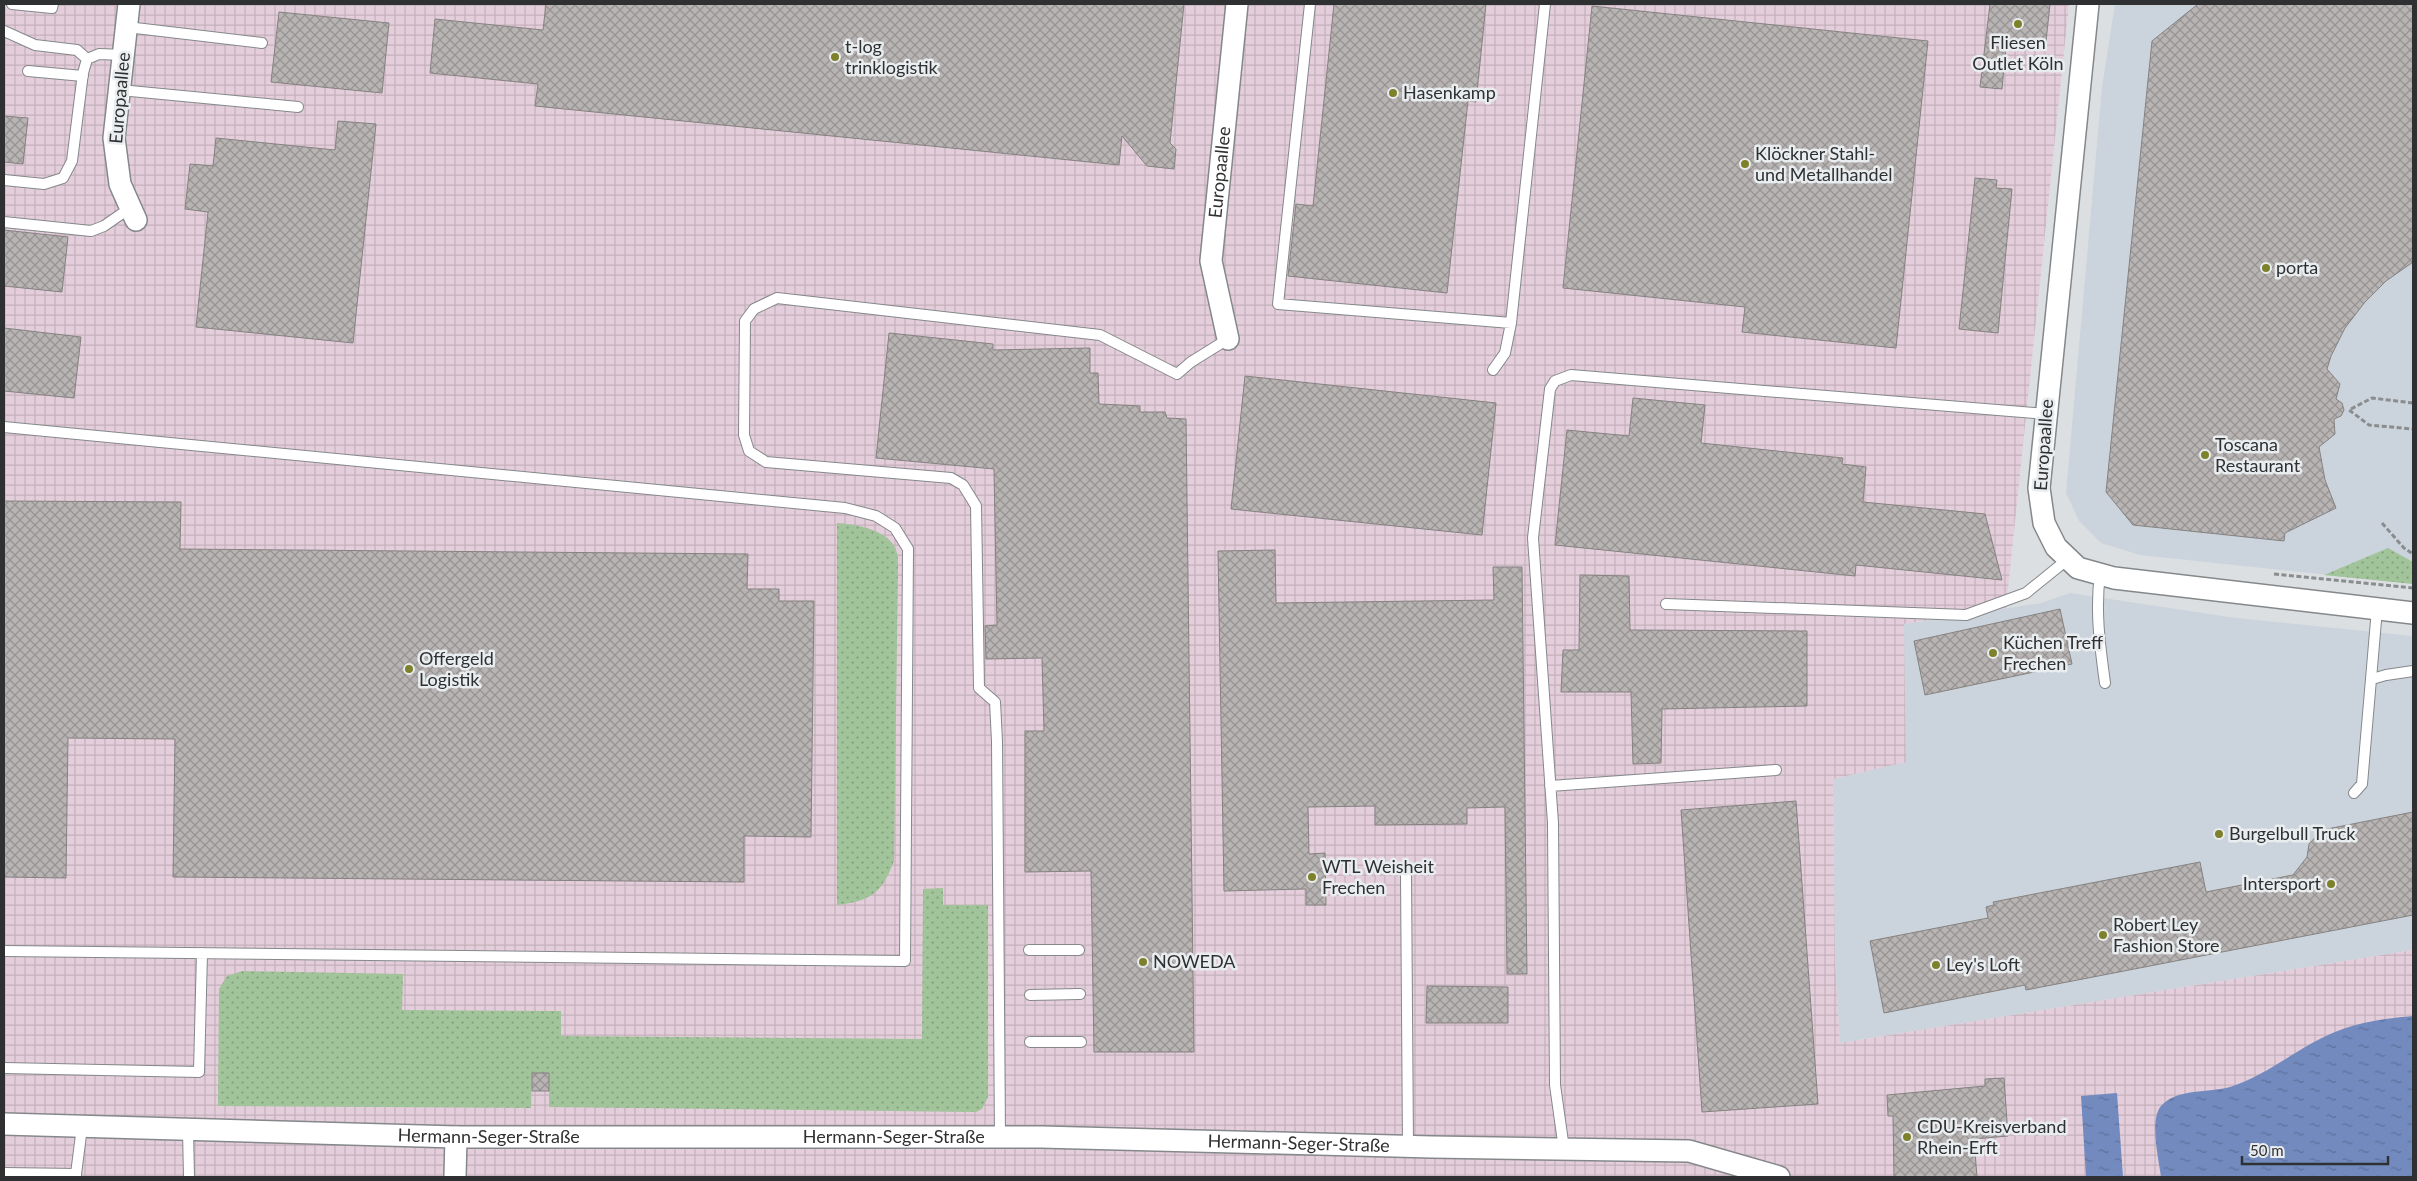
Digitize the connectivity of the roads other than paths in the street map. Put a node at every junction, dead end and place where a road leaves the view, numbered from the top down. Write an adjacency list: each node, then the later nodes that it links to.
1 (12, 4): 2 (lane)
2 (53, 4)
3 (129, 4): 8 (street, Europaallee)
4 (1238, 4): 21 (street, Europaallee)
5 (1310, 4): 20 (lane)
6 (1545, 4): 20 (lane)
7 (2088, 4): 23 (street, Europaallee)
8 (127, 28): 10 (lane); 11 (street, Europaallee)
9 (4, 31): 12 (lane)
10 (262, 43)
11 (124, 55): 12 (lane); 15 (street, Europaallee)
12 (87, 59): 14 (lane)
13 (28, 70): 14 (lane)
14 (82, 76): 17 (lane)
15 (120, 90): 16 (lane); 18 (street, Europaallee)
16 (298, 107)
17 (4, 180)
18 (133, 214): 19 (lane)
19 (4, 222)
20 (1511, 323): 22 (lane)
21 (1228, 339): 50 (lane)
22 (1493, 370)
23 (2046, 414): 25 (street, Europaallee); 34 (lane)
24 (4, 427): 40 (lane)
25 (2068, 558): 26 (street, Europaallee); 27 (lane)
26 (2100, 574): 28 (street, Europaallee); 32 (lane)
27 (1666, 604)
28 (2377, 609): 29 (street, Europaallee); 31 (lane)
29 (2413, 613)
30 (2413, 671): 31 (lane)
31 (2372, 679): 35 (lane)
32 (2105, 683)
33 (1776, 770): 34 (lane)
34 (1550, 786): 52 (lane)
35 (2354, 793)
36 (1406, 874): 51 (lane)
37 (1028, 950): 38 (lane)
38 (1079, 950)
39 (4, 951): 40 (lane)
40 (202, 953): 45 (lane)
41 (1080, 994): 42 (lane)
42 (1030, 995)
43 (1030, 1042): 44 (lane)
44 (1081, 1042)
45 (4, 1068)
46 (4, 1124): 47 (street, Hermann-Seger-Straße)
47 (82, 1127): 48 (street, Hermann-Seger-Straße); 54 (lane)
48 (188, 1130): 49 (street, Hermann-Seger-Straße); 55 (lane)
49 (456, 1137): 50 (street, Hermann-Seger-Straße); 56 (street)
50 (1000, 1137): 51 (street, Hermann-Seger-Straße)
51 (1408, 1147): 52 (street, Hermann-Seger-Straße)
52 (1564, 1149): 57 (street, Hermann-Seger-Straße)
53 (4, 1173): 54 (lane)
54 (76, 1176)
55 (189, 1177)
56 (455, 1177)
57 (1779, 1177)

